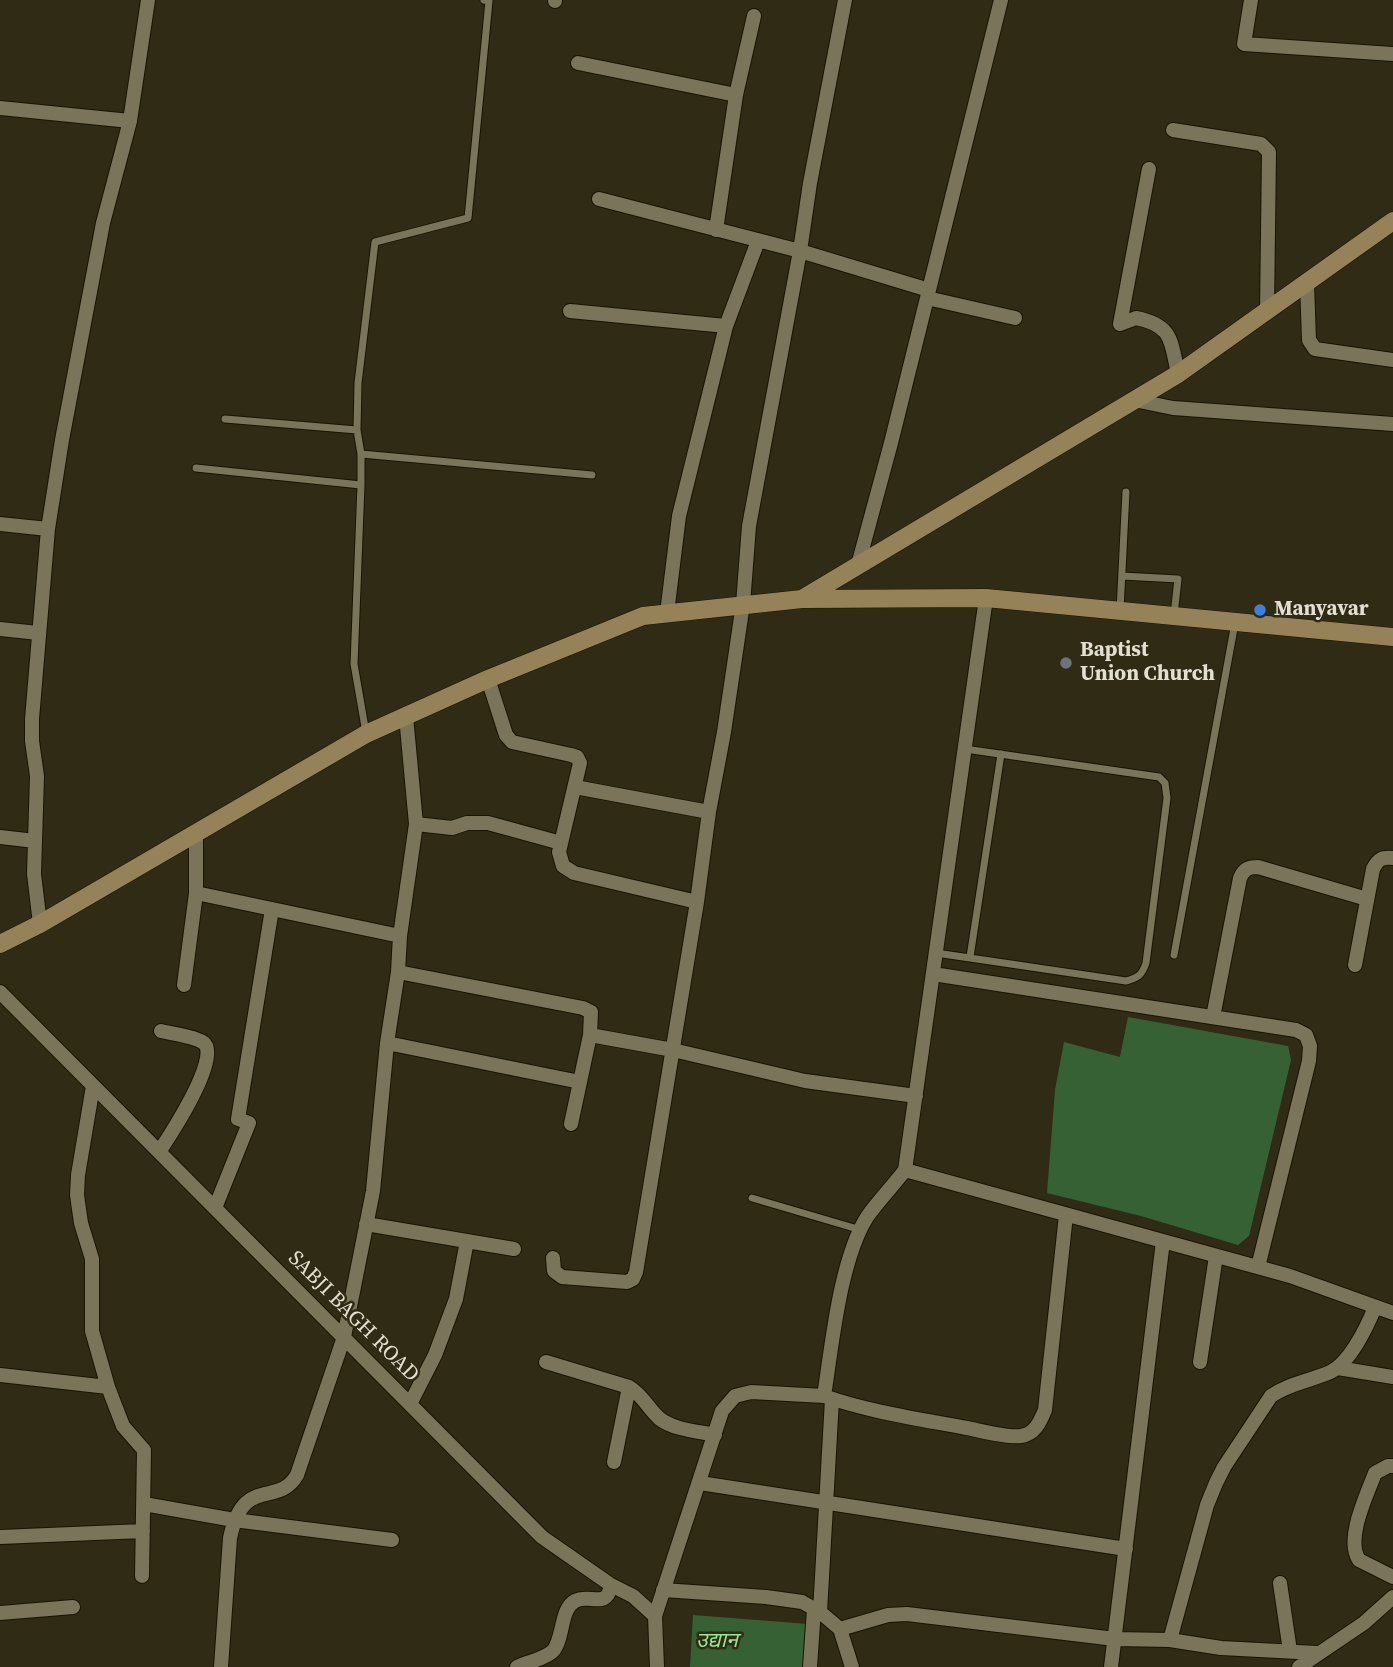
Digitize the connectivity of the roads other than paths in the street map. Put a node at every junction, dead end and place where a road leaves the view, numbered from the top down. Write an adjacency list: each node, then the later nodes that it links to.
1 (148, 0): 11 (street)
2 (484, 0): 30 (lane)
3 (845, 0): 18 (street)
4 (1001, 0): 20 (street)
5 (1251, 0): 7 (street)
6 (754, 16): 9 (street)
7 (1393, 54)
8 (578, 63): 9 (street)
9 (736, 95): 16 (street)
10 (0, 107): 11 (street)
11 (130, 121): 37 (street)
12 (1173, 130): 22 (street)
13 (1149, 169): 26 (street)
14 (600, 199): 16 (street)
15 (1393, 221): 19 (main road)
16 (716, 230): 17 (street)
17 (758, 241): 18 (street); 24 (street)
18 (800, 251): 20 (street); 42 (street)
19 (1307, 283): 22 (main road); 25 (street)
20 (928, 294): 23 (street); 38 (street)
21 (570, 311): 24 (street)
22 (1267, 311): 26 (main road)
23 (1016, 318)
24 (726, 326): 44 (street)
25 (1393, 360)
26 (1178, 374): 27 (main road)
27 (1134, 400): 29 (street); 38 (main road)
28 (225, 419): 30 (lane)
29 (1393, 424)
30 (357, 430): 31 (lane)
31 (361, 454): 33 (lane); 34 (lane)
32 (196, 468): 34 (lane)
33 (592, 475)
34 (361, 485): 52 (lane)
35 (1126, 492): 39 (lane)
36 (0, 524): 37 (street)
37 (48, 529): 48 (street)
38 (858, 565): 41 (main road)
39 (1122, 576): 43 (lane); 45 (lane)
40 (986, 598): 41 (main road); 43 (main road); 53 (street)
41 (802, 599): 42 (main road)
42 (743, 604): 44 (main road); 56 (street)
43 (1120, 611): 45 (main road)
44 (667, 613): 50 (main road)
45 (1174, 616): 46 (main road)
46 (1235, 622): 49 (main road); 71 (lane)
47 (0, 628): 48 (street)
48 (38, 633): 60 (street)
49 (1393, 637)
50 (488, 679): 51 (main road); 55 (street)
51 (406, 716): 52 (main road); 57 (street)
52 (366, 734): 58 (main road)
53 (965, 749): 54 (lane); 70 (street)
54 (1001, 754): 72 (lane); 72 (lane)
55 (575, 787): 56 (street); 61 (street)
56 (709, 812): 65 (street)
57 (416, 824): 61 (street); 68 (street)
58 (196, 833): 63 (street); 67 (main road)
59 (0, 837): 60 (street)
60 (35, 841): 67 (street)
61 (561, 844): 65 (street)
62 (1393, 858): 64 (street)
63 (196, 893): 66 (street); 76 (street)
64 (1367, 899): 73 (street); 78 (street)
65 (697, 902): 82 (street)
66 (272, 909): 68 (street); 90 (street)
67 (40, 924): 69 (main road)
68 (400, 936): 74 (street)
69 (0, 944)
70 (936, 953): 72 (lane); 75 (street)
71 (1174, 956)
72 (970, 957)
73 (1355, 965)
74 (398, 972): 80 (street); 81 (street)
75 (933, 974): 78 (street); 85 (street)
76 (184, 985)
77 (0, 992): 84 (street, SABJI BAGH ROAD)
78 (1213, 1017): 99 (street)
79 (161, 1031): 87 (street)
80 (590, 1035): 82 (street); 83 (street)
81 (387, 1043): 83 (street); 92 (street)
82 (673, 1051): 85 (street); 98 (street)
83 (580, 1082): 86 (street)
84 (93, 1086): 87 (street, SABJI BAGH ROAD); 108 (street)
85 (916, 1096): 88 (street)
86 (571, 1124)
87 (159, 1152): 90 (street, SABJI BAGH ROAD)
88 (905, 1170): 91 (street); 93 (street)
89 (752, 1198): 93 (lane)
90 (215, 1208): 102 (street, SABJI BAGH ROAD)
91 (1066, 1215): 95 (street); 110 (street)
92 (366, 1224): 94 (street); 102 (street)
93 (861, 1230): 110 (street)
94 (467, 1241): 96 (street); 111 (street)
95 (1163, 1241): 97 (street); 122 (street)
96 (514, 1249)
97 (1216, 1256): 99 (street); 104 (street)
98 (553, 1258)
99 (1258, 1267): 100 (street)
100 (1375, 1307): 101 (street); 105 (street)
101 (1393, 1313)
102 (344, 1337): 111 (street, SABJI BAGH ROAD); 118 (street)
103 (546, 1362): 109 (street)
104 (1200, 1362)
105 (1338, 1368): 107 (street); 135 (street)
106 (0, 1375): 108 (street)
107 (1393, 1377)
108 (108, 1387): 117 (street)
109 (629, 1387): 112 (street); 113 (street)
110 (828, 1398): 112 (street); 116 (street)
111 (410, 1404): 126 (street, SABJI BAGH ROAD)
112 (715, 1435): 115 (street)
113 (614, 1462)
114 (1393, 1466): 124 (street)
115 (700, 1483): 116 (street); 127 (street)
116 (825, 1502): 122 (street); 130 (street)
117 (144, 1504): 118 (street); 119 (street)
118 (234, 1520): 121 (street); 138 (street)
119 (143, 1531): 120 (street); 123 (street)
120 (0, 1537)
121 (392, 1540)
122 (1125, 1549): 134 (street)
123 (142, 1576)
124 (1393, 1577)
125 (1280, 1583): 136 (street)
126 (611, 1585): 132 (street, SABJI BAGH ROAD); 139 (street)
127 (663, 1590): 130 (street); 132 (street)
128 (1393, 1597): 137 (street)
129 (73, 1607): 131 (street)
130 (817, 1610): 133 (street); 141 (street)
131 (0, 1613)
132 (654, 1616): 140 (street)
133 (840, 1629): 134 (street); 142 (street)
134 (1115, 1639): 135 (street); 143 (street)
135 (1170, 1640): 136 (street)
136 (1290, 1651): 137 (street)
137 (1317, 1653): 144 (street)
138 (221, 1667)
139 (517, 1667)
140 (657, 1667)
141 (810, 1667)
142 (852, 1667)
143 (1111, 1667)
144 (1299, 1667)

